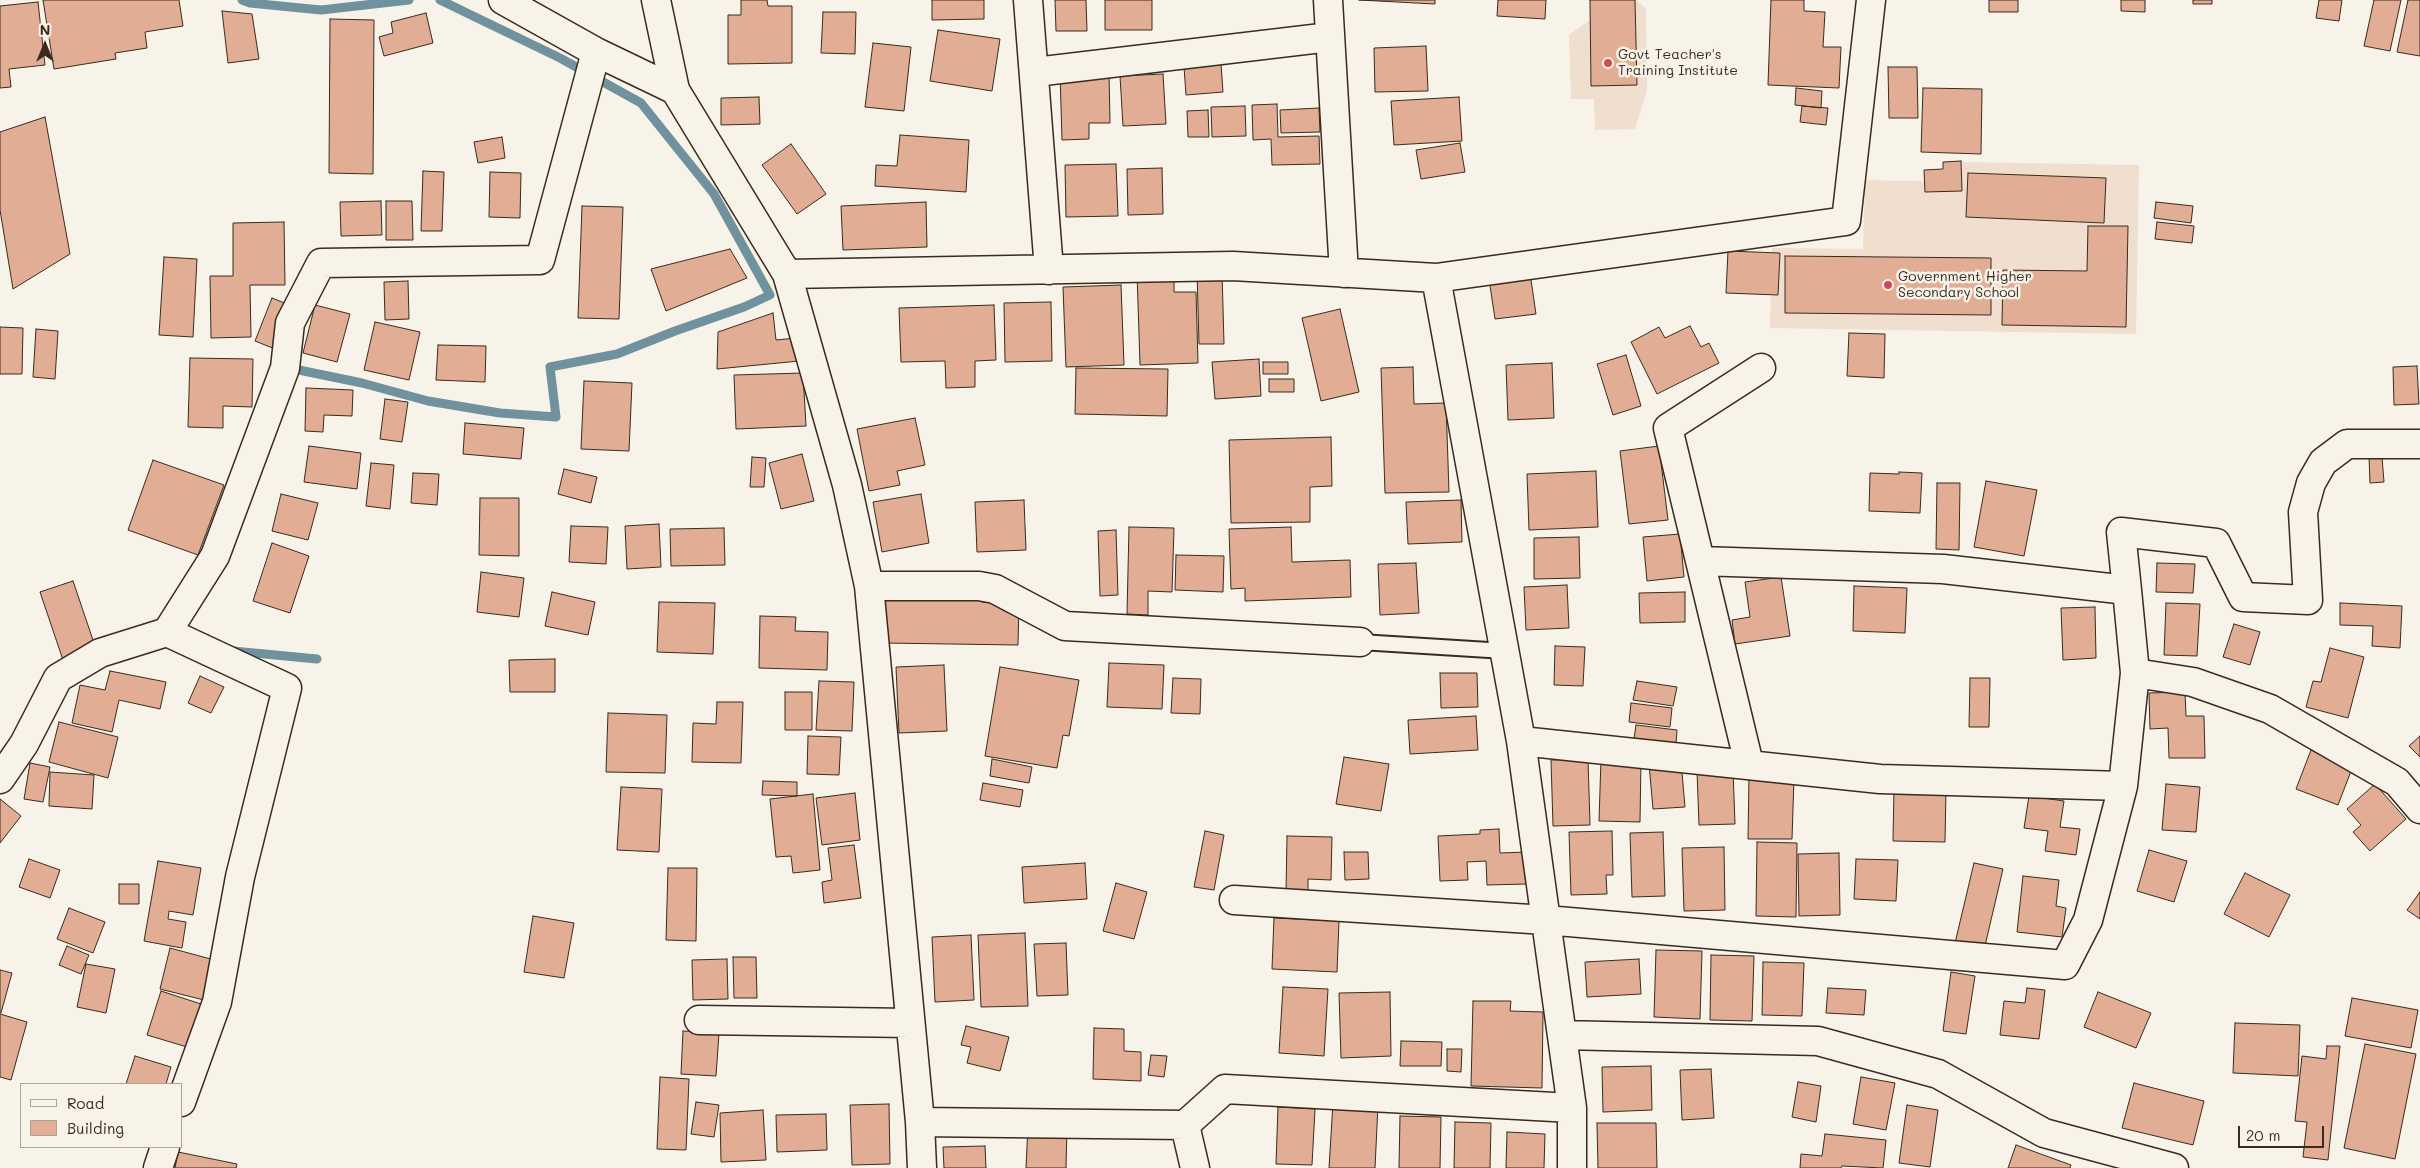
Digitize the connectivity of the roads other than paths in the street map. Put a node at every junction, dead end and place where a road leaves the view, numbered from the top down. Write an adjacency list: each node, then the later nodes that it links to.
1 (503, 0): 7 (street)
2 (656, 0): 9 (street)
3 (1028, 0): 8 (street)
4 (1328, 0): 6 (street)
5 (1871, 0): 13 (street)
6 (1330, 37): 8 (street); 11 (street)
7 (596, 52): 9 (street); 19 (street)
8 (1035, 72): 10 (street)
9 (675, 90): 12 (street)
10 (1049, 270): 11 (street); 12 (street)
11 (1344, 273): 13 (street)
12 (787, 274): 17 (street)
13 (1436, 278): 21 (street)
14 (1761, 368): 16 (street)
15 (2420, 444): 18 (street)
16 (1700, 561): 18 (street); 24 (street)
17 (869, 586): 20 (street); 31 (street)
18 (2127, 590): 22 (street)
19 (167, 632): 25 (street); 33 (street)
20 (1360, 642): 21 (lane)
21 (1505, 652): 23 (street)
22 (2135, 673): 26 (street); 27 (street)
23 (1521, 741): 24 (street); 29 (street)
24 (1748, 764): 26 (street)
25 (0, 779)
26 (2123, 786): 29 (street)
27 (2420, 809)
28 (1234, 900): 29 (street)
29 (1546, 920): 32 (street)
30 (699, 1020): 31 (street)
31 (910, 1023): 35 (street)
32 (1562, 1035): 34 (street); 42 (street)
33 (182, 1099)
34 (1572, 1108): 36 (street); 41 (street)
35 (920, 1122): 36 (street); 39 (street)
36 (1185, 1125): 40 (street)
37 (165, 1148): 38 (street)
38 (158, 1168)
39 (922, 1168)
40 (1195, 1168)
41 (1572, 1168)
42 (2174, 1168)

